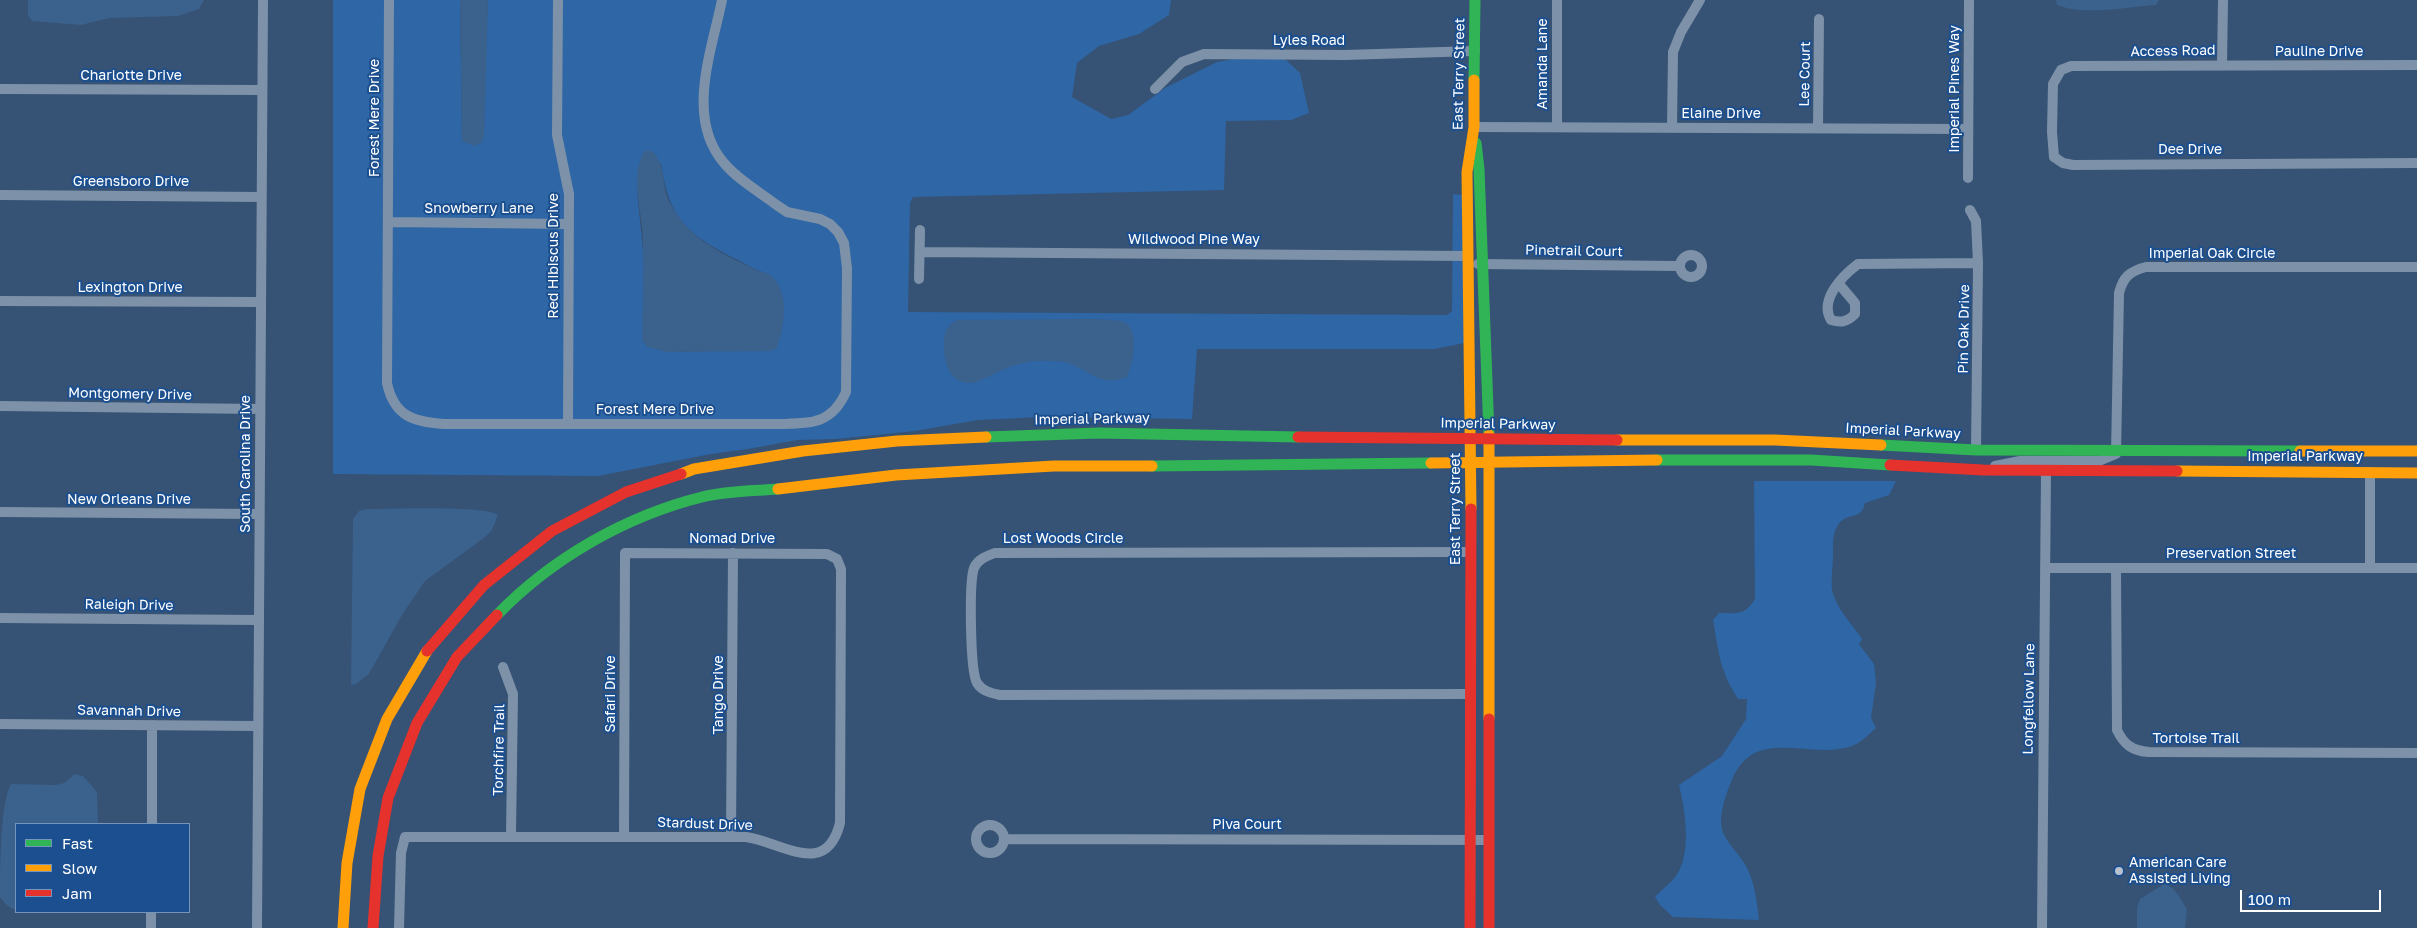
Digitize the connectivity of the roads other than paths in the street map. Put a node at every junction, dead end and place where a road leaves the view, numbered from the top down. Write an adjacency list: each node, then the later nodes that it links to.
1 (262, 0): 17 (street, South Carolina Drive)
2 (389, 0): 28 (street, Forest Mere Drive)
3 (558, 0): 29 (street, Red Hibiscus Drive)
4 (722, 0): 43 (street, Forest Mere Drive)
5 (1475, 0): 11 (main road, East Terry Street)
6 (1557, 0): 19 (street, Amanda Lane)
7 (1700, 0): 20 (street)
8 (1969, 0): 22 (street, Imperial Pines Way)
9 (2223, 0): 12 (street, Access Road)
10 (1820, 19): 21 (street, Lee Court)
11 (1475, 51): 15 (street, Lyles Road); 18 (main road, East Terry Street)
12 (2222, 65): 13 (street, Pauline Drive); 14 (street, Access Road)
13 (2417, 65)
14 (2061, 70): 23 (street, Dee Drive)
15 (1155, 88)
16 (0, 89): 17 (street, Charlotte Drive)
17 (262, 90): 26 (street, South Carolina Drive)
18 (1474, 127): 19 (street, Elaine Drive); 32 (main road, East Terry Street); 34 (main road)
19 (1557, 127): 20 (street, Elaine Drive)
20 (1672, 128): 21 (street, Elaine Drive)
21 (1818, 128): 22 (street, Elaine Drive)
22 (1968, 129): 24 (street, Imperial Pines Way)
23 (2417, 163)
24 (1968, 178)
25 (0, 195): 26 (street, Greensboro Drive)
26 (261, 197): 40 (street, South Carolina Drive)
27 (1970, 210): 33 (street, Pin Oak Drive)
28 (388, 222): 29 (street, Snowberry Lane); 43 (street, Forest Mere Drive)
29 (568, 224): 43 (street, Red Hibiscus Drive)
30 (920, 230): 31 (street)
31 (920, 252): 32 (street, Wildwood Pine Way); 37 (street)
32 (1468, 260): 34 (street, Pinetrail Court); 44 (main road, East Terry Street)
33 (1978, 263): 38 (street); 46 (street, Pin Oak Drive)
34 (1482, 264): 35 (street, Pinetrail Court); 45 (main road)
35 (1679, 266)
36 (2417, 267): 47 (street, Imperial Oak Circle)
37 (919, 279)
38 (1840, 284)
39 (0, 301): 40 (street, Lexington Drive)
40 (260, 302): 42 (street, South Carolina Drive)
41 (0, 406): 42 (street, Montgomery Drive)
42 (260, 409): 58 (street, South Carolina Drive)
43 (568, 424)
44 (1471, 440): 45 (main road, Imperial Parkway); 50 (main road, East Terry Street); 86 (main road, Imperial Parkway)
45 (1489, 440): 46 (main road, Imperial Parkway); 51 (main road)
46 (1976, 450): 47 (main road, Imperial Parkway)
47 (2117, 450): 48 (main road, Imperial Parkway); 53 (street, Imperial Parkway)
48 (2347, 451): 49 (main road, Imperial Parkway); 55 (main road)
49 (2417, 451)
50 (1471, 463): 51 (main road, Imperial Parkway); 59 (main road, East Terry Street); 87 (main road, Imperial Parkway)
51 (1489, 463): 53 (main road, Imperial Parkway); 75 (main road)
52 (2417, 463): 55 (main road)
53 (1983, 470): 54 (main road, Imperial Parkway)
54 (2046, 471): 55 (main road, Imperial Parkway); 63 (street, Longfellow Lane)
55 (2370, 472): 56 (main road, Imperial Parkway); 65 (street)
56 (2417, 473)
57 (0, 512): 58 (street, New Orleans Drive)
58 (258, 514): 68 (street, South Carolina Drive)
59 (1471, 552): 70 (main road, East Terry Street); 70 (street, Lost Woods Circle)
60 (625, 553): 61 (street, Nomad Drive); 78 (street, Safari Drive)
61 (733, 553): 62 (street, Nomad Drive); 79 (street, Tango Drive)
62 (837, 559): 79 (street, Stardust Drive)
63 (2045, 568): 64 (street, Preservation Street); 91 (street, Longfellow Lane)
64 (2116, 568): 65 (street, Preservation Street); 74 (street, Tortoise Trail)
65 (2370, 568): 66 (street, Preservation Street)
66 (2417, 568)
67 (0, 618): 68 (street, Raleigh Drive)
68 (258, 620): 73 (street, South Carolina Drive)
69 (503, 667): 77 (street, Torchfire Trail)
70 (1470, 694): 75 (main road); 81 (main road, East Terry Street)
71 (0, 724): 72 (street, Savannah Drive)
72 (152, 725): 73 (street, Savannah Drive); 76 (street)
73 (257, 726): 85 (street, South Carolina Drive)
74 (2417, 753)
75 (1490, 801): 82 (main road)
76 (152, 823)
77 (511, 835): 78 (street, Stardust Drive); 88 (street, Stardust Drive)
78 (624, 836): 79 (street, Stardust Drive)
79 (731, 836)
80 (1004, 839): 81 (street, Piva Court)
81 (1471, 840): 82 (street, Piva Court); 89 (main road, East Terry Street)
82 (1489, 840): 90 (main road)
83 (151, 913): 84 (street)
84 (151, 928)
85 (257, 928)
86 (343, 928)
87 (373, 928)
88 (399, 928)
89 (1470, 928)
90 (1489, 928)
91 (2042, 928)

